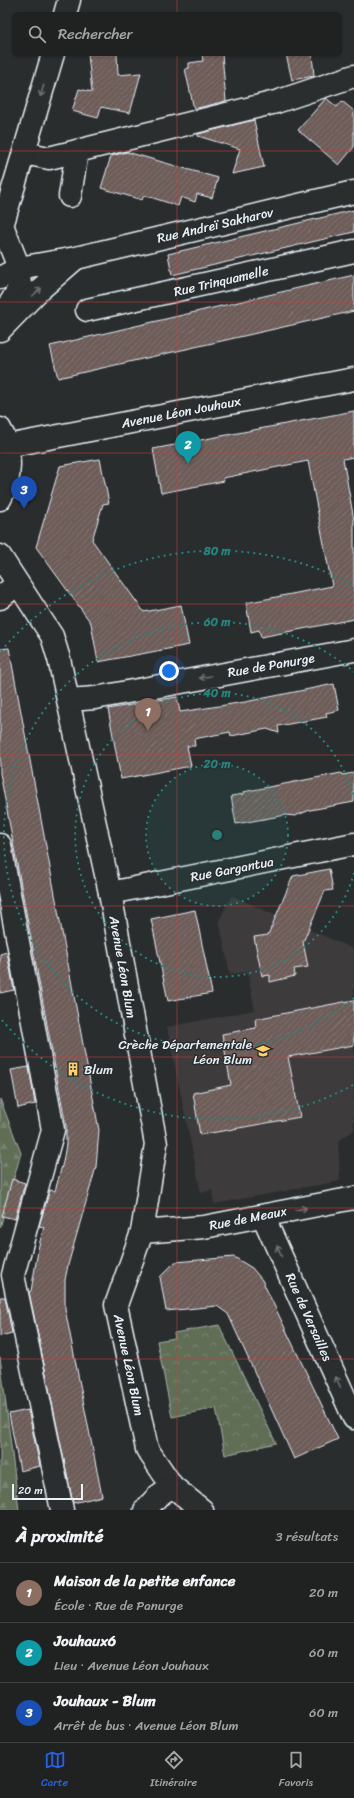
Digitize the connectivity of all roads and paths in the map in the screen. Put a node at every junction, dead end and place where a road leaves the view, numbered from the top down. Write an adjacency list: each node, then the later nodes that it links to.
1 (69, 0): 2 (street)
2 (66, 12)
3 (52, 56): 6 (street, one-way to 6)
4 (354, 76): 5 (street)
5 (77, 151): 6 (street); 8 (street)
6 (24, 153): 9 (street)
7 (354, 192): 11 (street, Rue Andreï Sakharov)
8 (70, 196)
9 (1, 229): 12 (street)
10 (354, 251): 14 (street, Rue Trinquamelle)
11 (76, 258): 12 (street, Rue Andreï Sakharov); 16 (street, Rue Andreï Sakharov, one-way to 11)
12 (19, 268): 13 (street, Rue Andreï Sakharov); 15 (street)
13 (0, 278)
14 (87, 310)
15 (0, 319)
16 (0, 330)
17 (354, 379): 18 (street, Avenue Léon Jouhaux)
18 (4, 438): 19 (street)
19 (0, 498)
20 (0, 556): 21 (street, Avenue Léon Blum)
21 (17, 584): 22 (street); 24 (street, Avenue Léon Blum)
22 (0, 598)
23 (354, 650): 24 (street, Rue de Panurge, one-way to 24)
24 (69, 700): 27 (street, Avenue Léon Blum)
25 (354, 844): 27 (street, Rue Gargantua)
26 (0, 845): 33 (street)
27 (110, 893): 30 (street, Avenue Léon Blum)
28 (354, 1198): 29 (street, Rue de Meaux, one-way to 28)
29 (263, 1216): 30 (street, Rue de Meaux); 31 (street, Rue de Versailles, one-way to 29)
30 (142, 1232): 32 (street, Avenue Léon Blum)
31 (354, 1418)
32 (172, 1486): 34 (street); 35 (street, Avenue Léon Blum)
33 (62, 1510)
34 (145, 1510)
35 (202, 1510)

